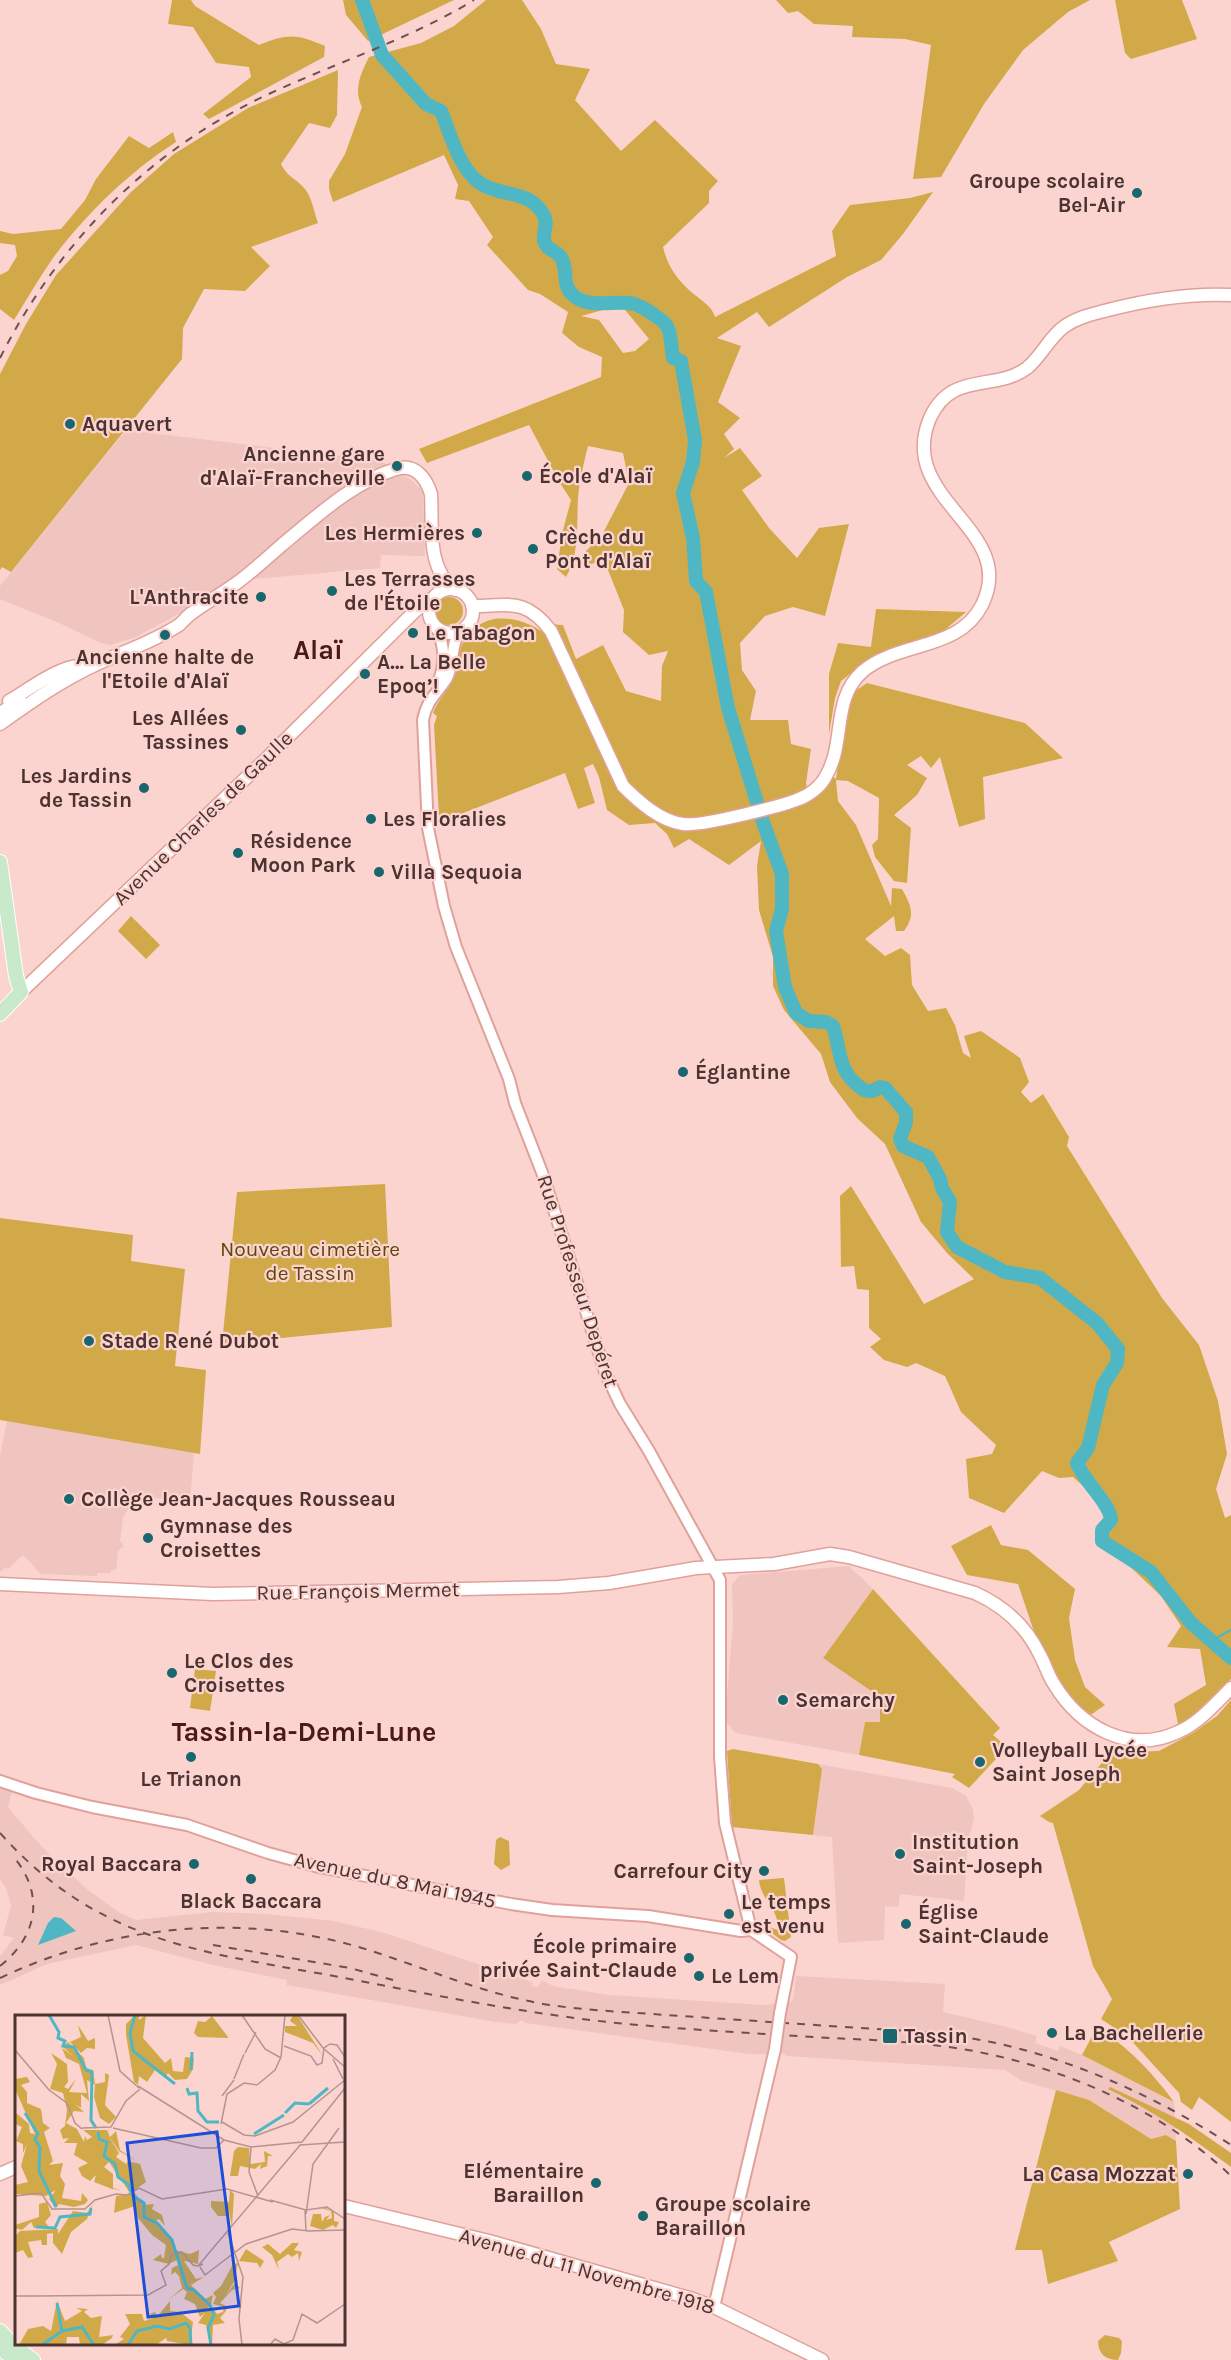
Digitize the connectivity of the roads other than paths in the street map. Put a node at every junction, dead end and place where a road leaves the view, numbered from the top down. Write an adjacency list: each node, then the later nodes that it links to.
1 (1231, 295): 12 (main road)
2 (434, 550): 3 (main road); 4 (main road); 6 (main road)
3 (455, 590): 4 (main road); 5 (main road)
4 (435, 596): 7 (main road); 9 (main road, Avenue Charles de Gaulle)
5 (472, 606): 8 (main road); 12 (main road)
6 (188, 615): 13 (main road); 17 (main road)
7 (430, 618): 9 (main road); 10 (main road)
8 (471, 620): 11 (main road); 12 (main road)
9 (406, 622): 19 (main road, Avenue Charles de Gaulle)
10 (437, 628): 11 (main road); 14 (street)
11 (460, 631): 14 (street, Rue Professeur Depéret)
12 (551, 631)
13 (80, 666): 15 (main road); 16 (main road)
14 (434, 692): 21 (street, Rue Professeur Depéret)
15 (0, 705)
16 (0, 713)
17 (0, 724)
18 (0, 862): 19 (main road)
19 (21, 992): 20 (main road, Avenue Charles de Gaulle)
20 (0, 1014)
21 (714, 1569): 22 (main road, Rue François Mermet); 23 (main road, Rue François Mermet); 25 (street, Rue Professeur Depéret)
22 (0, 1584)
23 (1231, 1688)
24 (0, 1781): 25 (street, Avenue du 8 Mai 1945)
25 (751, 1930): 29 (street, Avenue du 8 Mai 1945, bridge)
26 (15, 2167): 27 (main road)
27 (0, 2174)
28 (345, 2206): 29 (main road, Avenue du 11 Novembre 1918)
29 (714, 2307): 34 (main road, Avenue du 11 Novembre 1918)
30 (0, 2331): 33 (main road)
31 (4, 2354): 32 (main road)
32 (17, 2360)
33 (33, 2360)
34 (822, 2360)

